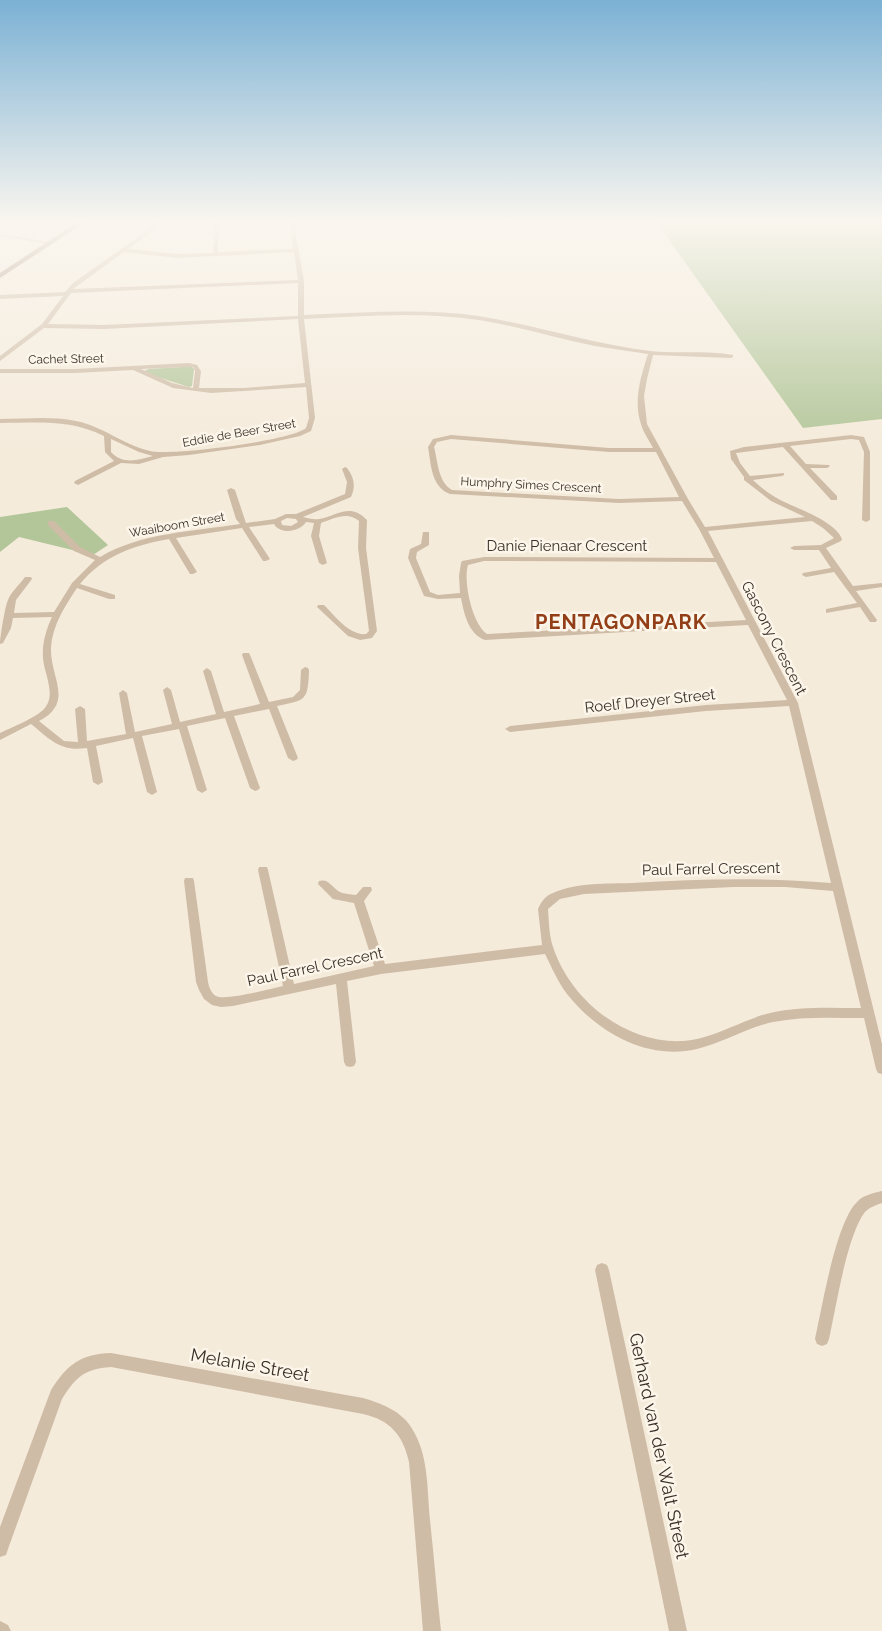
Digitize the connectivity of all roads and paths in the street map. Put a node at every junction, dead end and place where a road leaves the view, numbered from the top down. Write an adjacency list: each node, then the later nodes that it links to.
1 (64, 299): 4 (street)
2 (301, 299): 3 (street, Eddie de Beer Street)
3 (301, 317): 4 (street); 7 (street); 13 (street, Eddie de Beer Street)
4 (42, 326): 5 (street)
5 (11, 350): 6 (street); 9 (street)
6 (0, 353)
7 (651, 353): 8 (street); 18 (street, Gascony Crescent)
8 (731, 356)
9 (0, 360): 12 (street)
10 (132, 368): 12 (street, Cachet Street); 14 (street, Cachet Street); 14 (street, Cachet Street)
11 (0, 371): 12 (street, Cachet Street)
12 (20, 371)
13 (308, 385): 14 (street, Cachet Street); 19 (street, Eddie de Beer Street)
14 (196, 390)
15 (0, 421): 16 (street, Eddie de Beer Street)
16 (107, 435): 19 (street, Eddie de Beer Street); 20 (street)
17 (785, 444): 21 (street); 25 (street); 32 (street)
18 (657, 450): 29 (street, Gascony Crescent); 29 (street, Humphry Simes Crescent)
19 (162, 455): 20 (street)
20 (120, 461): 26 (street)
21 (806, 466): 22 (street); 28 (street)
22 (827, 466)
23 (346, 469): 30 (street)
24 (782, 474): 25 (street)
25 (746, 478): 31 (street)
26 (78, 483)
27 (231, 490): 36 (street)
28 (834, 498)
29 (684, 499): 37 (street, Gascony Crescent)
30 (300, 518): 33 (street, Waaiboom Street); 33 (street, Waaiboom Street); 34 (street)
31 (814, 519): 37 (street); 41 (street)
32 (866, 520)
33 (277, 521): 36 (street, Waaiboom Street)
34 (318, 522): 45 (street); 56 (street)
35 (51, 523): 43 (street)
36 (244, 526): 39 (street, Waaiboom Street); 42 (street)
37 (703, 529): 44 (street, Gascony Crescent)
38 (426, 534): 53 (street)
39 (171, 537): 43 (street, Waaiboom Street); 47 (street)
40 (794, 548): 41 (street)
41 (822, 548): 46 (street)
42 (266, 559)
43 (101, 560): 50 (street, Waaiboom Street)
44 (718, 560): 53 (street, Danie Pienaar Crescent); 61 (street, Gascony Crescent)
45 (323, 563)
46 (836, 570): 48 (street); 52 (street)
47 (193, 572)
48 (806, 575)
49 (28, 579): 59 (street)
50 (74, 585): 54 (street); 58 (street, Waaiboom Street)
51 (882, 585): 52 (street)
52 (850, 589): 55 (street)
53 (466, 595): 61 (street, Danie Pienaar Crescent)
54 (112, 597)
55 (860, 605): 57 (street); 60 (street)
56 (321, 607)
57 (829, 611)
58 (56, 614): 59 (street); 72 (street, Waaiboom Street)
59 (9, 616): 62 (street)
60 (873, 620)
61 (751, 622): 68 (street, Gascony Crescent)
62 (0, 641)
63 (246, 655): 69 (street)
64 (305, 670): 69 (street)
65 (206, 671): 71 (street)
66 (167, 690): 73 (street)
67 (122, 693): 75 (street)
68 (793, 703): 74 (street, Roelf Dreyer Street); 86 (street, Gascony Crescent)
69 (269, 706): 71 (street); 78 (street)
70 (80, 709): 77 (street)
71 (225, 715): 73 (street); 80 (street)
72 (33, 720): 76 (street); 77 (street)
73 (179, 725): 75 (street); 81 (street)
74 (510, 729)
75 (134, 735): 77 (street); 82 (street)
76 (0, 737)
77 (87, 744): 79 (street)
78 (293, 758)
79 (98, 782)
80 (255, 788)
81 (202, 790)
82 (152, 792)
83 (262, 870): 92 (street)
84 (189, 881): 92 (street, Paul Farrel Crescent)
85 (323, 884): 88 (street)
86 (836, 886): 89 (street, Paul Farrel Crescent); 93 (street, Gascony Crescent)
87 (367, 890): 88 (street)
88 (358, 900): 90 (street)
89 (548, 949): 90 (street, Paul Farrel Crescent); 93 (street, Paul Farrel Crescent)
90 (381, 969): 91 (street, Paul Farrel Crescent)
91 (341, 978): 92 (street, Paul Farrel Crescent); 94 (street)
92 (289, 989)
93 (869, 1013): 95 (street, Gascony Crescent)
94 (350, 1062)
95 (882, 1069)
96 (882, 1197): 98 (street)
97 (602, 1270): 101 (street, Gerhard van der Walt Street)
98 (822, 1338)
99 (0, 1549): 100 (street, Melanie Street)
100 (432, 1631)
101 (678, 1631)

